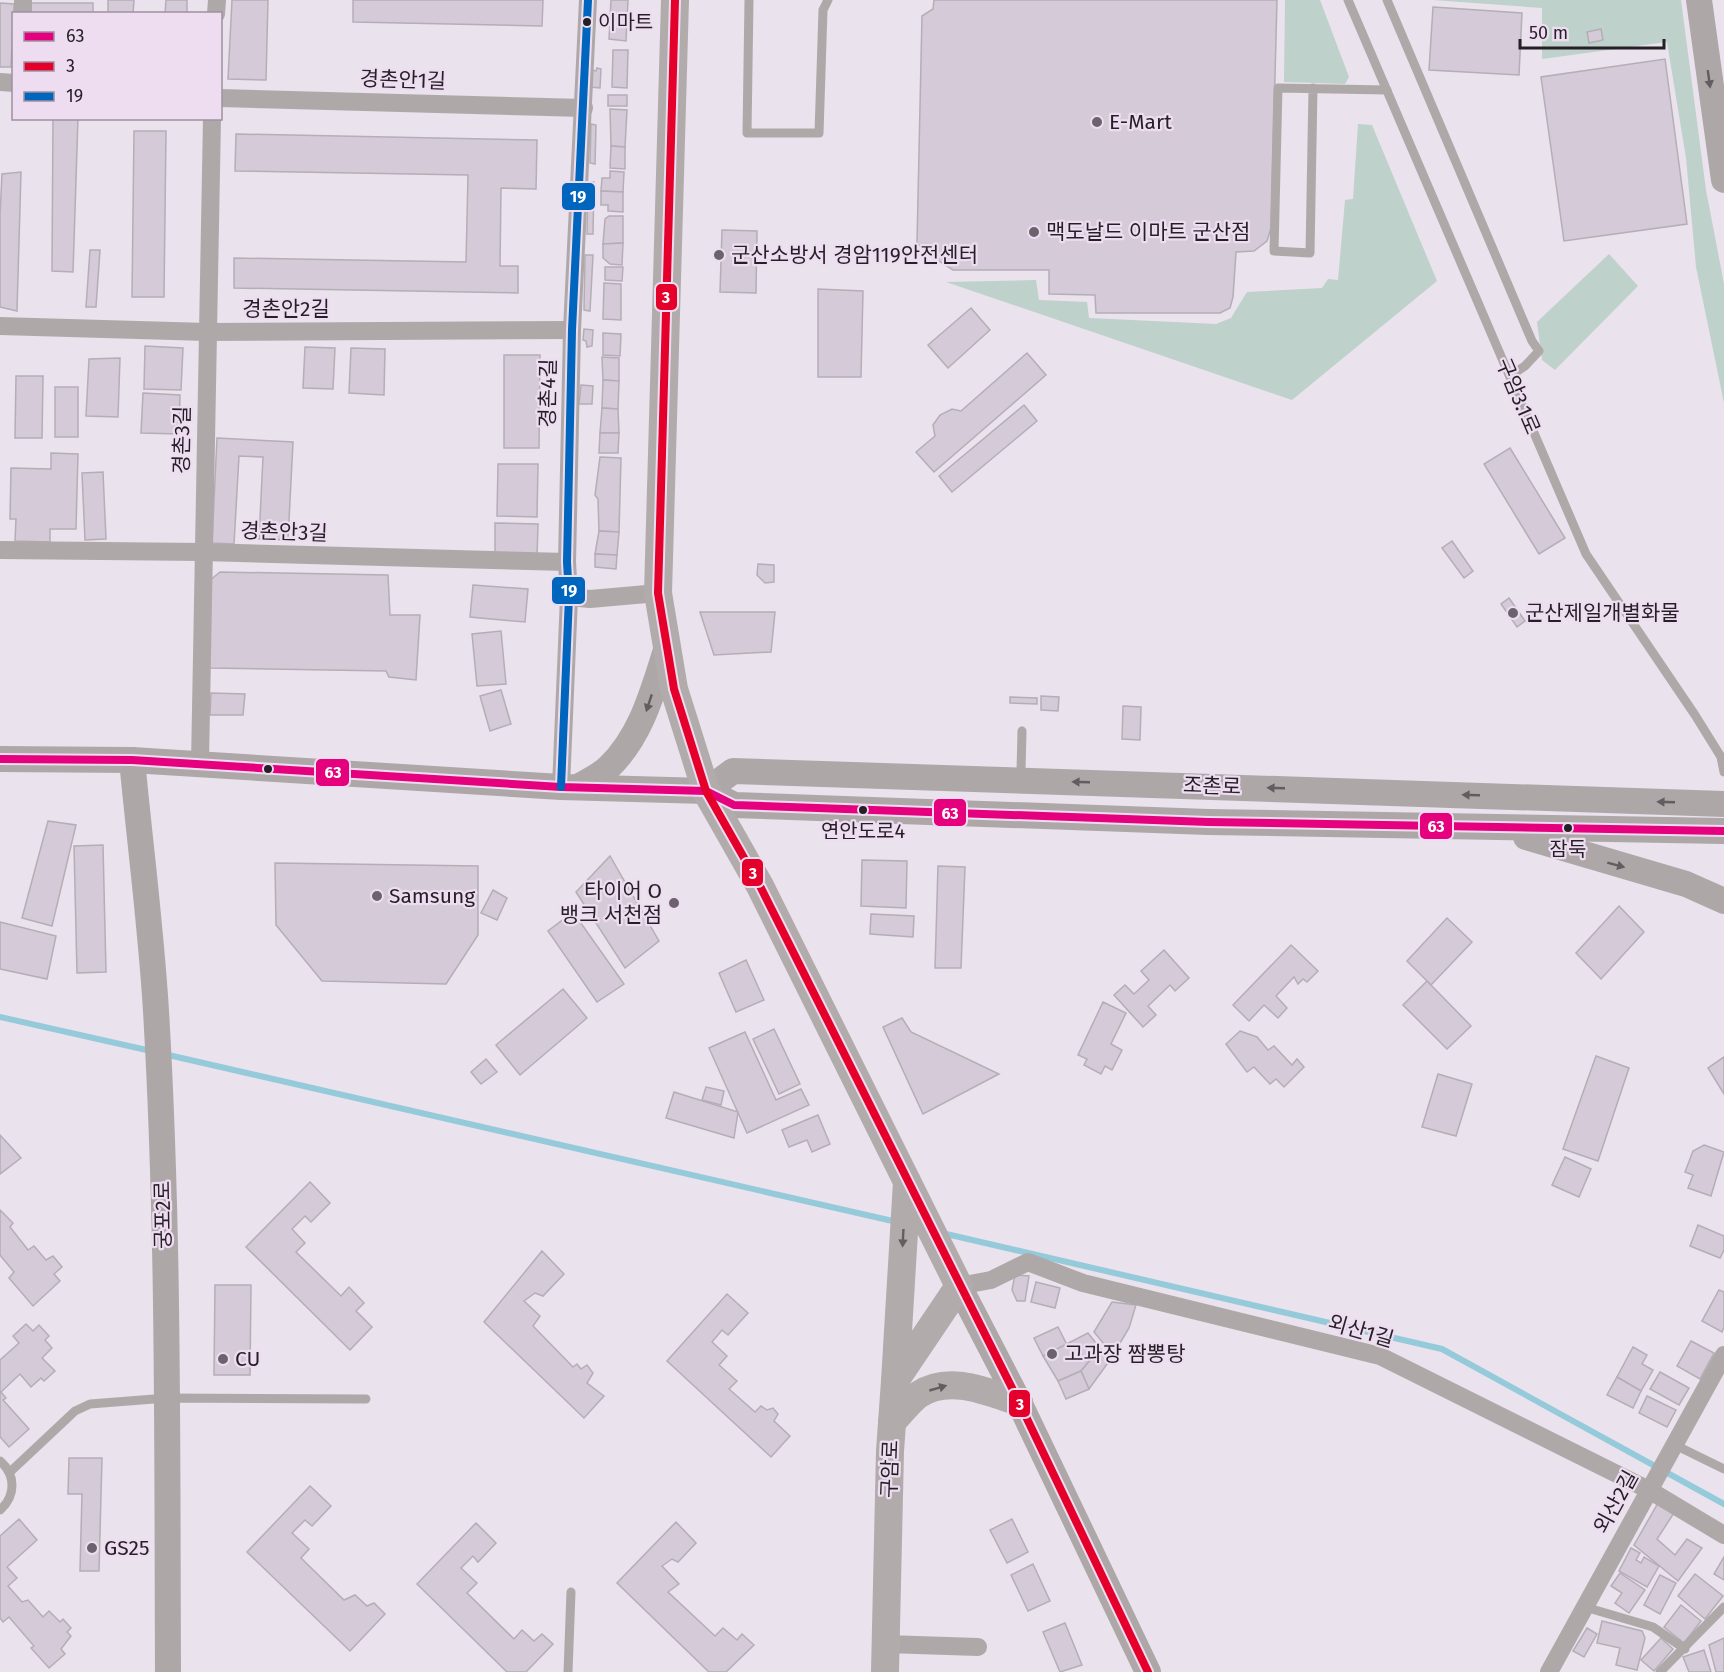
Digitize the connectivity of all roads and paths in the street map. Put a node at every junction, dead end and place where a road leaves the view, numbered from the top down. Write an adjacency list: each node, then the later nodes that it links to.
1 (588, 0): 11 (street, 경촌4길)
2 (675, 0): 21 (main road)
3 (749, 0): 4 (lane)
4 (828, 0)
5 (1348, 0): 9 (lane, 구암3.1로)
6 (1387, 0): 17 (lane)
7 (1699, 0): 13 (street, one-way to 13)
8 (1313, 88): 8 (lane); 9 (lane)
9 (1386, 90): 17 (lane, 구암3.1로)
10 (222, 98): 11 (street, 경촌안1길)
11 (584, 108): 15 (street, 경촌4길)
12 (212, 120): 16 (street, 경촌3길)
13 (1724, 180)
14 (0, 326): 16 (street, 경촌안2길)
15 (572, 330): 16 (street, 경촌안2길); 20 (street, 경촌4길)
16 (207, 332): 19 (street, 경촌3길)
17 (1510, 376): 28 (lane, 구암3.1로)
18 (0, 550): 19 (street, 경촌안3길)
19 (202, 552): 20 (street, 경촌안3길); 27 (street, 경촌3길)
20 (567, 562): 22 (street, 경촌4길)
21 (658, 593): 22 (street); 23 (main road)
22 (569, 597): 30 (street, 경촌4길)
23 (667, 647): 30 (street, one-way to 30); 31 (main road)
24 (1022, 731): 29 (lane)
25 (0, 759): 26 (street, 조촌로)
26 (132, 760): 27 (street, 조촌로); 40 (street, 궁포2로)
27 (200, 763): 30 (street, 조촌로)
28 (1724, 772)
29 (1014, 780): 31 (street, 조촌로); 32 (street, 조촌로, one-way to 29)
30 (570, 787): 31 (street, 조촌로)
31 (706, 791): 33 (street, 조촌로); 36 (main road)
32 (1722, 799)
33 (1500, 829): 34 (street, 조촌로); 35 (street, one-way to 35)
34 (1720, 831)
35 (1724, 901)
36 (907, 1180): 37 (main road); 39 (main road, one-way to 39)
37 (957, 1281): 39 (main road, 구암로); 42 (street); 48 (street, 외산1길)
38 (1724, 1355): 44 (street, 외산2길)
39 (895, 1381): 43 (main road, 구암로)
40 (167, 1398): 41 (lane); 47 (lane); 57 (street, 궁포2로)
41 (366, 1399)
42 (1019, 1402): 43 (main road, one-way to 42); 59 (street)
43 (892, 1422): 56 (main road, 구암로)
44 (1671, 1451): 46 (lane); 48 (street, 외산2길)
45 (0, 1461): 47 (lane)
46 (1724, 1469)
47 (10, 1472): 49 (lane)
48 (1651, 1485): 50 (street, 외산1길); 52 (street, 외산2길)
49 (0, 1510)
50 (1724, 1535)
51 (572, 1592): 58 (lane)
52 (1585, 1607): 55 (lane); 60 (street, 외산2길)
53 (1724, 1607): 55 (lane)
54 (978, 1647): 56 (street)
55 (1685, 1649): 61 (lane)
56 (886, 1658)
57 (168, 1672)
58 (568, 1672)
59 (1148, 1672)
60 (1549, 1672)
61 (1660, 1672)

